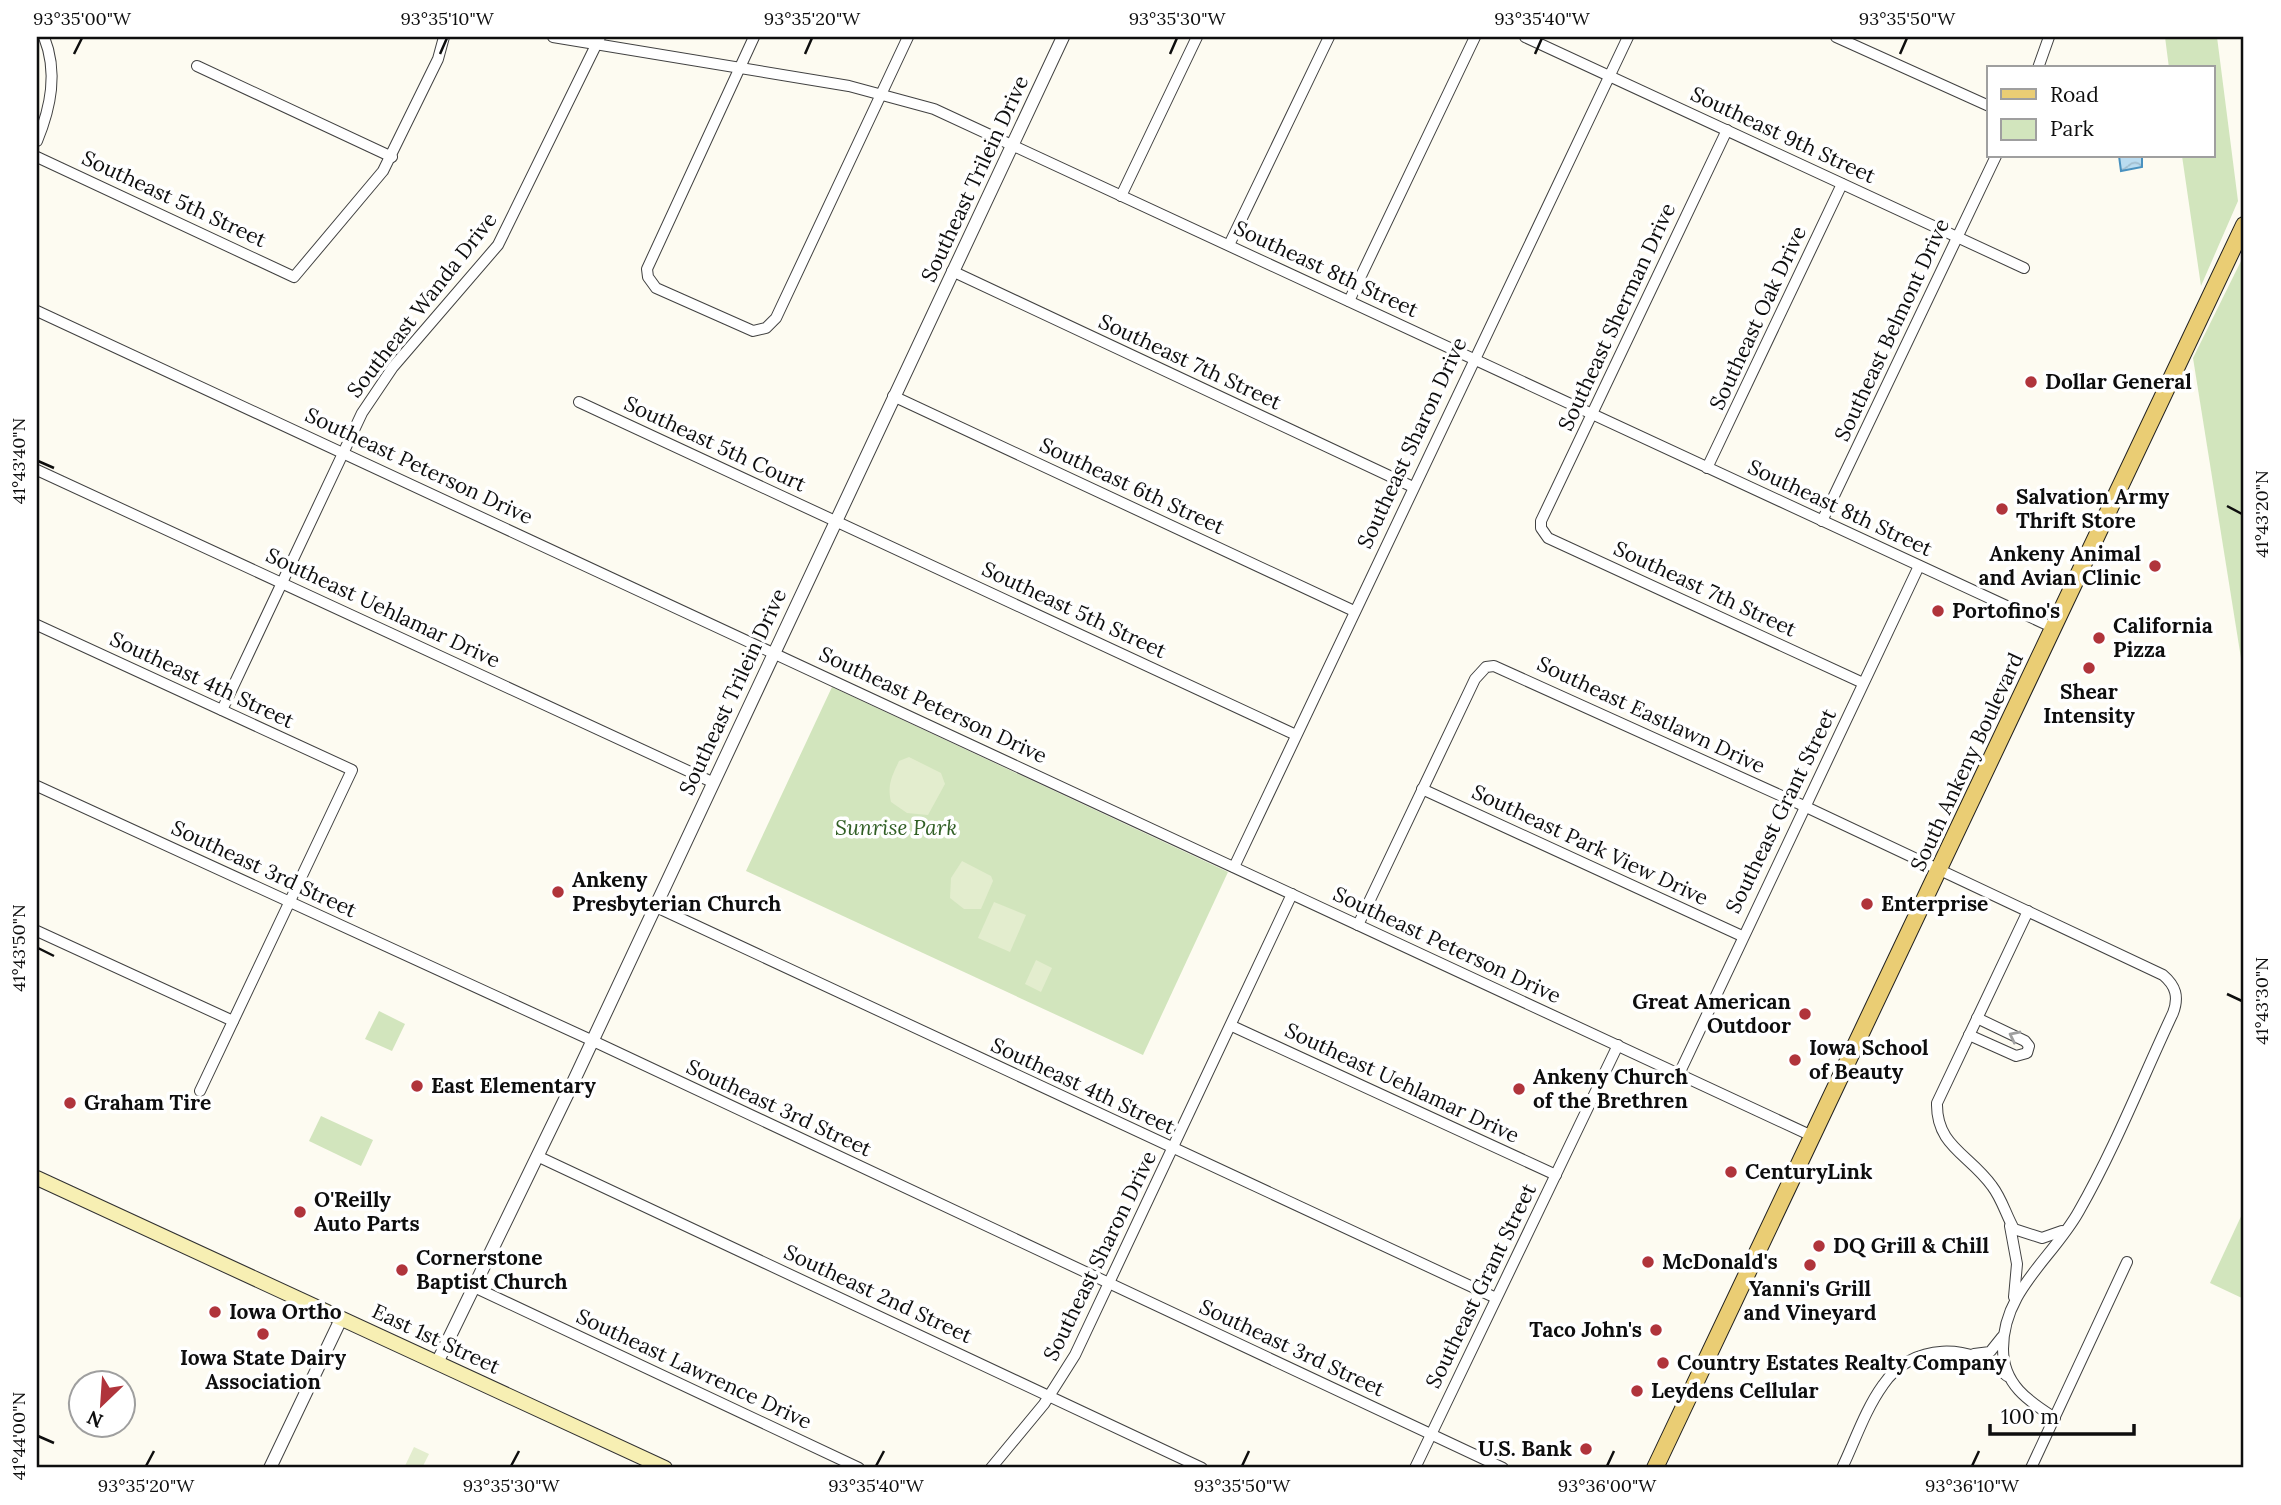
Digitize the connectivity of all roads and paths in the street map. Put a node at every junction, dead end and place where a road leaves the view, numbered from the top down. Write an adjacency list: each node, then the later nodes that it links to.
1 (44, 37): 22 (street)
2 (444, 37): 25 (street)
3 (553, 37): 14 (street, Southeast 8th Street)
4 (754, 37): 17 (street)
5 (908, 37): 19 (street)
6 (1063, 37): 23 (street, Southeast Trilein Drive)
7 (1197, 37): 28 (street)
8 (1329, 37): 31 (street)
9 (1475, 37): 34 (street)
10 (1525, 37): 18 (street, Southeast 9th Street)
11 (1628, 37): 18 (street, Southeast Sharon Drive)
12 (1836, 37): 20 (street)
13 (2049, 37): 16 (street)
14 (598, 41): 17 (street, Southeast 8th Street); 40 (street, Southeast Wanda Drive)
15 (197, 66): 25 (street)
16 (2039, 66)
17 (739, 68): 19 (street, Southeast 8th Street); 19 (street)
18 (1610, 76): 21 (street, Southeast 9th Street); 36 (street, Southeast Sharon Drive)
19 (882, 93): 23 (street, Southeast 8th Street)
20 (1987, 105)
21 (1727, 130): 27 (street, Southeast 9th Street); 39 (street, Southeast Sherman Drive)
22 (37, 141)
23 (1012, 145): 28 (street, Southeast 8th Street); 33 (street, Southeast Trilein Drive)
24 (37, 157): 25 (street, Southeast 5th Street)
25 (392, 157)
26 (1995, 158): 30 (street, Southeast Belmont Drive)
27 (1842, 184): 30 (street, Southeast 9th Street); 41 (street, Southeast Oak Drive)
28 (1121, 196): 31 (street, Southeast 8th Street)
29 (2244, 225): 51 (main road, South Ankeny Boulevard)
30 (1958, 237): 32 (street, Southeast 9th Street); 46 (street, Southeast Belmont Drive)
31 (1229, 245): 34 (street, Southeast 8th Street)
32 (2024, 268)
33 (952, 271): 37 (street, Southeast Trilein Drive); 43 (street, Southeast 7th Street)
34 (1349, 301): 36 (street, Southeast 8th Street)
35 (37, 311): 40 (street, Southeast Peterson Drive)
36 (1473, 359): 39 (street, Southeast 8th Street); 43 (street, Southeast Sharon Drive)
37 (893, 396): 44 (street, Southeast Trilein Drive); 49 (street, Southeast 6th Street)
38 (579, 402): 44 (street, Southeast 5th Court)
39 (1593, 415): 41 (street, Southeast 8th Street); 45 (street, Southeast Sherman Drive)
40 (343, 453): 48 (street, Southeast Wanda Drive); 52 (street, Southeast Peterson Drive)
41 (1707, 468): 46 (street, Southeast 8th Street)
42 (37, 470): 48 (street, Southeast Uehlamar Drive)
43 (1413, 487): 49 (street, Southeast Sharon Drive)
44 (835, 521): 52 (street, Southeast Trilein Drive); 55 (street, Southeast 5th Street)
45 (1541, 521): 53 (street, Southeast 7th Street)
46 (1822, 521): 47 (street, Southeast 8th Street)
47 (1919, 566): 51 (street, Southeast 8th Street); 53 (street, Southeast Grant Street)
48 (282, 583): 54 (street, Southeast Wanda Drive); 56 (street, Southeast Uehlamar Drive)
49 (1354, 611): 55 (street, Southeast Sharon Drive)
50 (37, 625): 54 (street, Southeast 4th Street)
51 (2054, 628): 61 (main road, South Ankeny Boulevard)
52 (773, 652): 56 (street, Southeast Trilein Drive); 60 (street, Southeast Peterson Drive)
53 (1863, 683): 59 (street, Southeast Grant Street)
54 (222, 710): 63 (street, Southeast 4th Street)
55 (1296, 736): 60 (street, Southeast Sharon Drive)
56 (712, 782): 64 (street, Southeast Trilein Drive)
57 (37, 786): 63 (street, Southeast 3rd Street)
58 (1422, 789): 59 (street, Southeast Eastlawn Drive); 66 (street); 68 (street, Southeast Park View Drive)
59 (1804, 806): 61 (street, Southeast Eastlawn Drive); 68 (street, Southeast Grant Street)
60 (1234, 867): 62 (street, Southeast Peterson Drive)
61 (1939, 870): 65 (street, Southeast Eastlawn Drive); 77 (main road, South Ankeny Boulevard)
62 (1293, 894): 66 (street, Southeast Peterson Drive); 71 (street, Southeast Sharon Drive)
63 (289, 902): 70 (street); 73 (street, Southeast 3rd Street)
64 (654, 906): 73 (street, Southeast Trilein Drive); 78 (street, Southeast 4th Street)
65 (2028, 911): 69 (street); 83 (street, Southeast Eastlawn Drive)
66 (1358, 925): 74 (street, Southeast Peterson Drive)
67 (37, 931): 70 (street)
68 (1742, 936): 75 (street, Southeast Grant Street)
69 (1977, 1018): 72 (street); 72 (street, one-way to 69)
70 (233, 1021): 76 (street)
71 (1232, 1026): 78 (street, Southeast Sharon Drive); 80 (street, Southeast Uehlamar Drive)
72 (1969, 1035): 82 (street)
73 (591, 1040): 79 (street, Southeast Trilein Drive); 85 (street, Southeast 3rd Street)
74 (1618, 1045): 75 (street, Southeast Peterson Drive); 80 (street, Southeast Grant Street)
75 (1679, 1074): 77 (street, Southeast Peterson Drive)
76 (200, 1091)
77 (1812, 1136): 104 (main road, South Ankeny Boulevard)
78 (1174, 1150): 85 (street, Southeast Sharon Drive); 87 (street, Southeast 4th Street)
79 (537, 1156): 86 (street, Southeast Trilein Drive); 94 (street, Southeast 2nd Street)
80 (1556, 1175): 87 (street, Southeast Grant Street)
81 (37, 1178): 89 (main road, East 1st Street)
82 (2009, 1220): 83 (street); 88 (street)
83 (2068, 1226): 88 (street, Southeast Eastlawn Drive)
84 (2127, 1262): 95 (street)
85 (1109, 1284): 94 (street, Southeast Sharon Drive); 96 (street, Southeast 3rd Street)
86 (474, 1287): 92 (street, Southeast Trilein Drive); 99 (street, Southeast Lawrence Drive)
87 (1496, 1298): 96 (street, Southeast Grant Street)
88 (2011, 1311): 90 (street)
89 (341, 1319): 92 (main road, East 1st Street); 97 (street)
90 (2004, 1334): 91 (street); 93 (street)
91 (1971, 1354): 93 (street); 105 (street)
92 (438, 1363): 98 (main road, East 1st Street)
93 (2008, 1377): 95 (street)
94 (1049, 1396): 100 (street, Southeast Sharon Drive); 101 (street, Southeast 2nd Street)
95 (2055, 1418): 106 (street)
96 (1432, 1434): 102 (street, Southeast Grant Street); 103 (street, Southeast 3rd Street)
97 (270, 1468)
98 (665, 1468)
99 (859, 1468)
100 (991, 1468)
101 (1202, 1468)
102 (1415, 1468)
103 (1503, 1468)
104 (1655, 1468)
105 (1842, 1468)
106 (2031, 1468)

